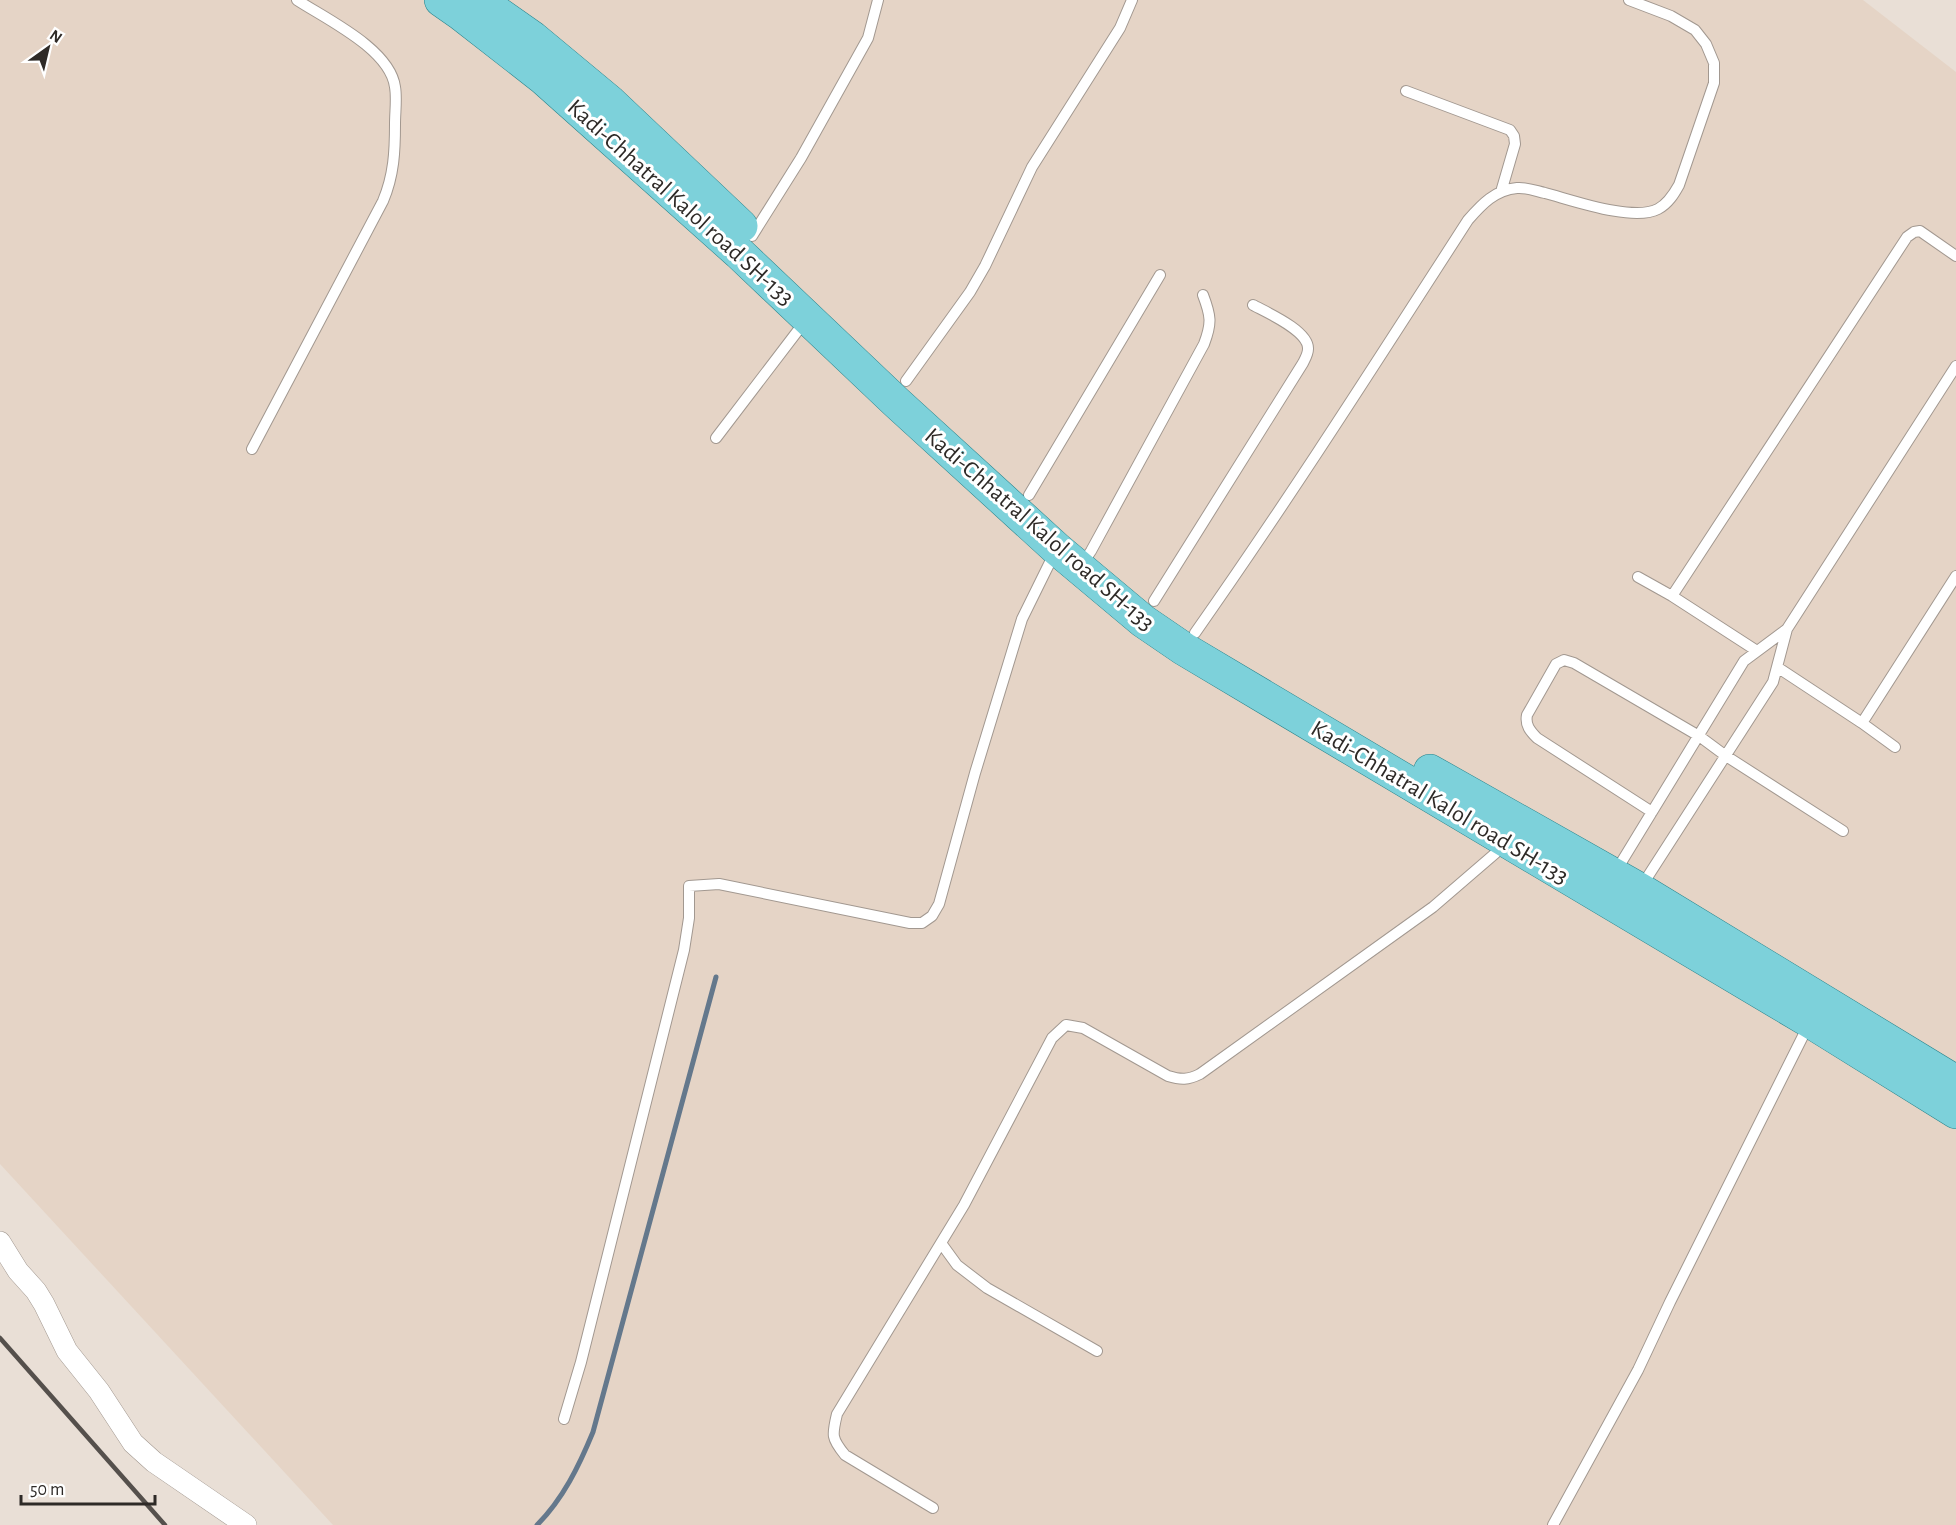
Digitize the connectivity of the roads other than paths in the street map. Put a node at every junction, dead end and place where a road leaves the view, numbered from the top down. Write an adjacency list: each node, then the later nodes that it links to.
1 (297, 0): 18 (lane)
2 (441, 0): 14 (main road, Kadi-Chhatral Kalol road SH-133)
3 (479, 0): 9 (main road, Kadi-Chhatral Kalol road SH-133)
4 (878, 0): 9 (lane)
5 (1132, 0): 16 (lane)
6 (1629, 0): 8 (lane)
7 (1406, 91): 8 (lane)
8 (1501, 192): 26 (lane)
9 (752, 236): 16 (main road, Kadi-Chhatral Kalol road SH-133)
10 (1956, 256): 23 (lane)
11 (1160, 274): 19 (lane)
12 (1203, 295): 20 (lane)
13 (1253, 305): 24 (lane)
14 (808, 317): 17 (lane); 20 (main road, Kadi-Chhatral Kalol road SH-133)
15 (1956, 366): 25 (lane)
16 (906, 381): 19 (main road, Kadi-Chhatral Kalol road SH-133)
17 (716, 438)
18 (252, 449)
19 (1029, 495): 20 (main road, Kadi-Chhatral Kalol road SH-133)
20 (1075, 556): 24 (main road, Kadi-Chhatral Kalol road SH-133); 35 (main road, Kadi-Chhatral Kalol road SH-133); 43 (lane)
21 (1956, 576): 29 (lane)
22 (1638, 578): 23 (lane)
23 (1672, 596): 27 (lane)
24 (1154, 602): 26 (main road, Kadi-Chhatral Kalol road SH-133)
25 (1787, 629): 27 (lane); 28 (lane)
26 (1195, 633): 36 (main road, Kadi-Chhatral Kalol road SH-133)
27 (1757, 651): 30 (lane)
28 (1777, 667): 29 (lane); 32 (lane)
29 (1862, 723): 31 (lane)
30 (1699, 736): 32 (lane); 33 (lane); 33 (lane)
31 (1895, 747)
32 (1725, 756): 34 (lane); 36 (lane)
33 (1652, 812): 36 (lane)
34 (1843, 831)
35 (1507, 843): 37 (main road, Kadi-Chhatral Kalol road SH-133); 41 (lane)
36 (1627, 882): 38 (main road, Kadi-Chhatral Kalol road SH-133)
37 (1811, 1022): 39 (main road, Kadi-Chhatral Kalol road SH-133); 46 (lane)
38 (1956, 1082)
39 (1956, 1112)
40 (0, 1242): 45 (street)
41 (941, 1243): 42 (lane); 44 (lane)
42 (1097, 1351)
43 (564, 1419)
44 (933, 1508)
45 (246, 1525)
46 (1553, 1525)

